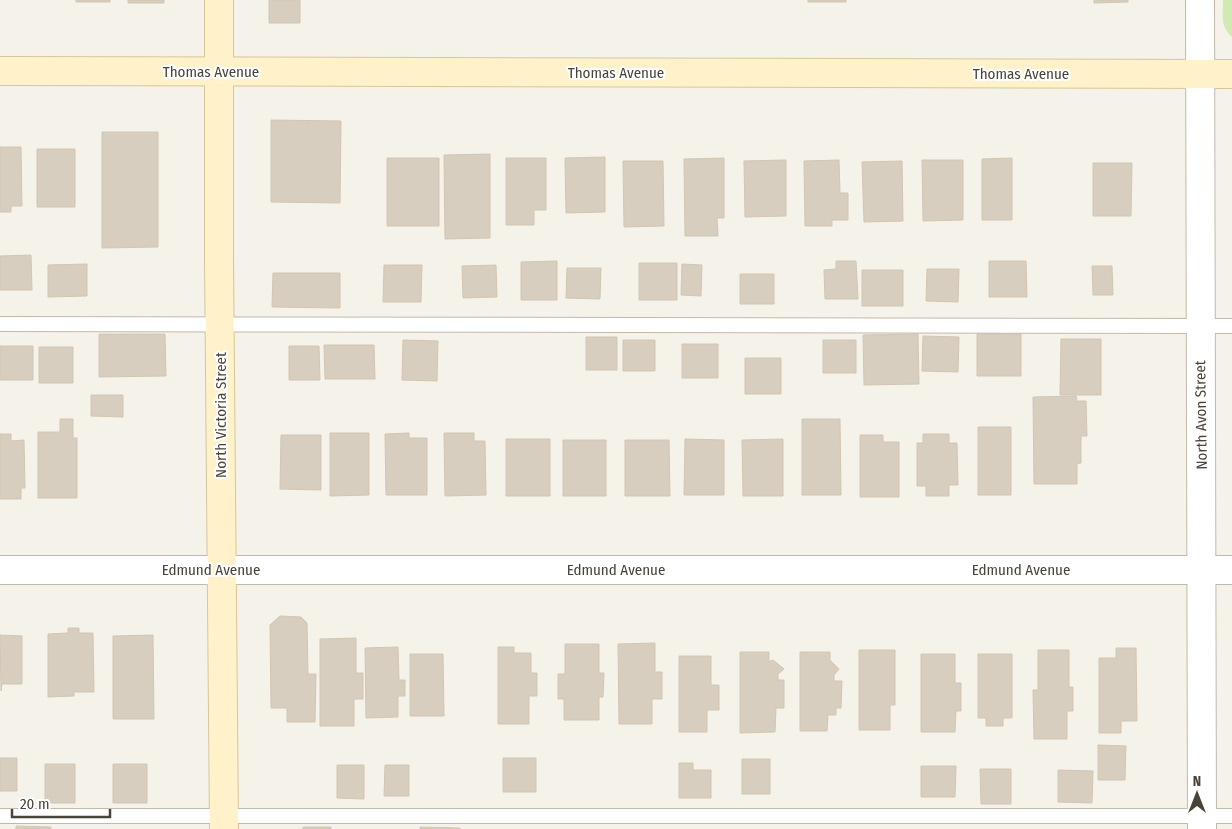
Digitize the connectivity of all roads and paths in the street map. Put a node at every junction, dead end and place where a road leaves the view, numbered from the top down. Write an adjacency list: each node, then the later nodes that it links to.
1 (219, 0): 4 (street, North Victoria Street)
2 (1200, 0): 5 (street, North Avon Street)
3 (0, 71): 4 (street, Thomas Avenue)
4 (219, 72): 5 (street, Thomas Avenue); 8 (street, North Victoria Street)
5 (1200, 74): 6 (street, Thomas Avenue); 9 (street, North Avon Street)
6 (1232, 74)
7 (0, 324): 8 (lane)
8 (220, 326): 9 (lane); 12 (street, North Victoria Street)
9 (1200, 326): 10 (lane); 13 (street, North Avon Street)
10 (1232, 326)
11 (0, 570): 12 (street, Edmund Avenue)
12 (222, 570): 13 (street, Edmund Avenue); 17 (street, North Victoria Street)
13 (1203, 570): 14 (street, Edmund Avenue); 18 (street, North Avon Street)
14 (1232, 570)
15 (0, 816): 17 (lane)
16 (1232, 816): 18 (lane)
17 (224, 823): 18 (lane)
18 (1202, 823)

